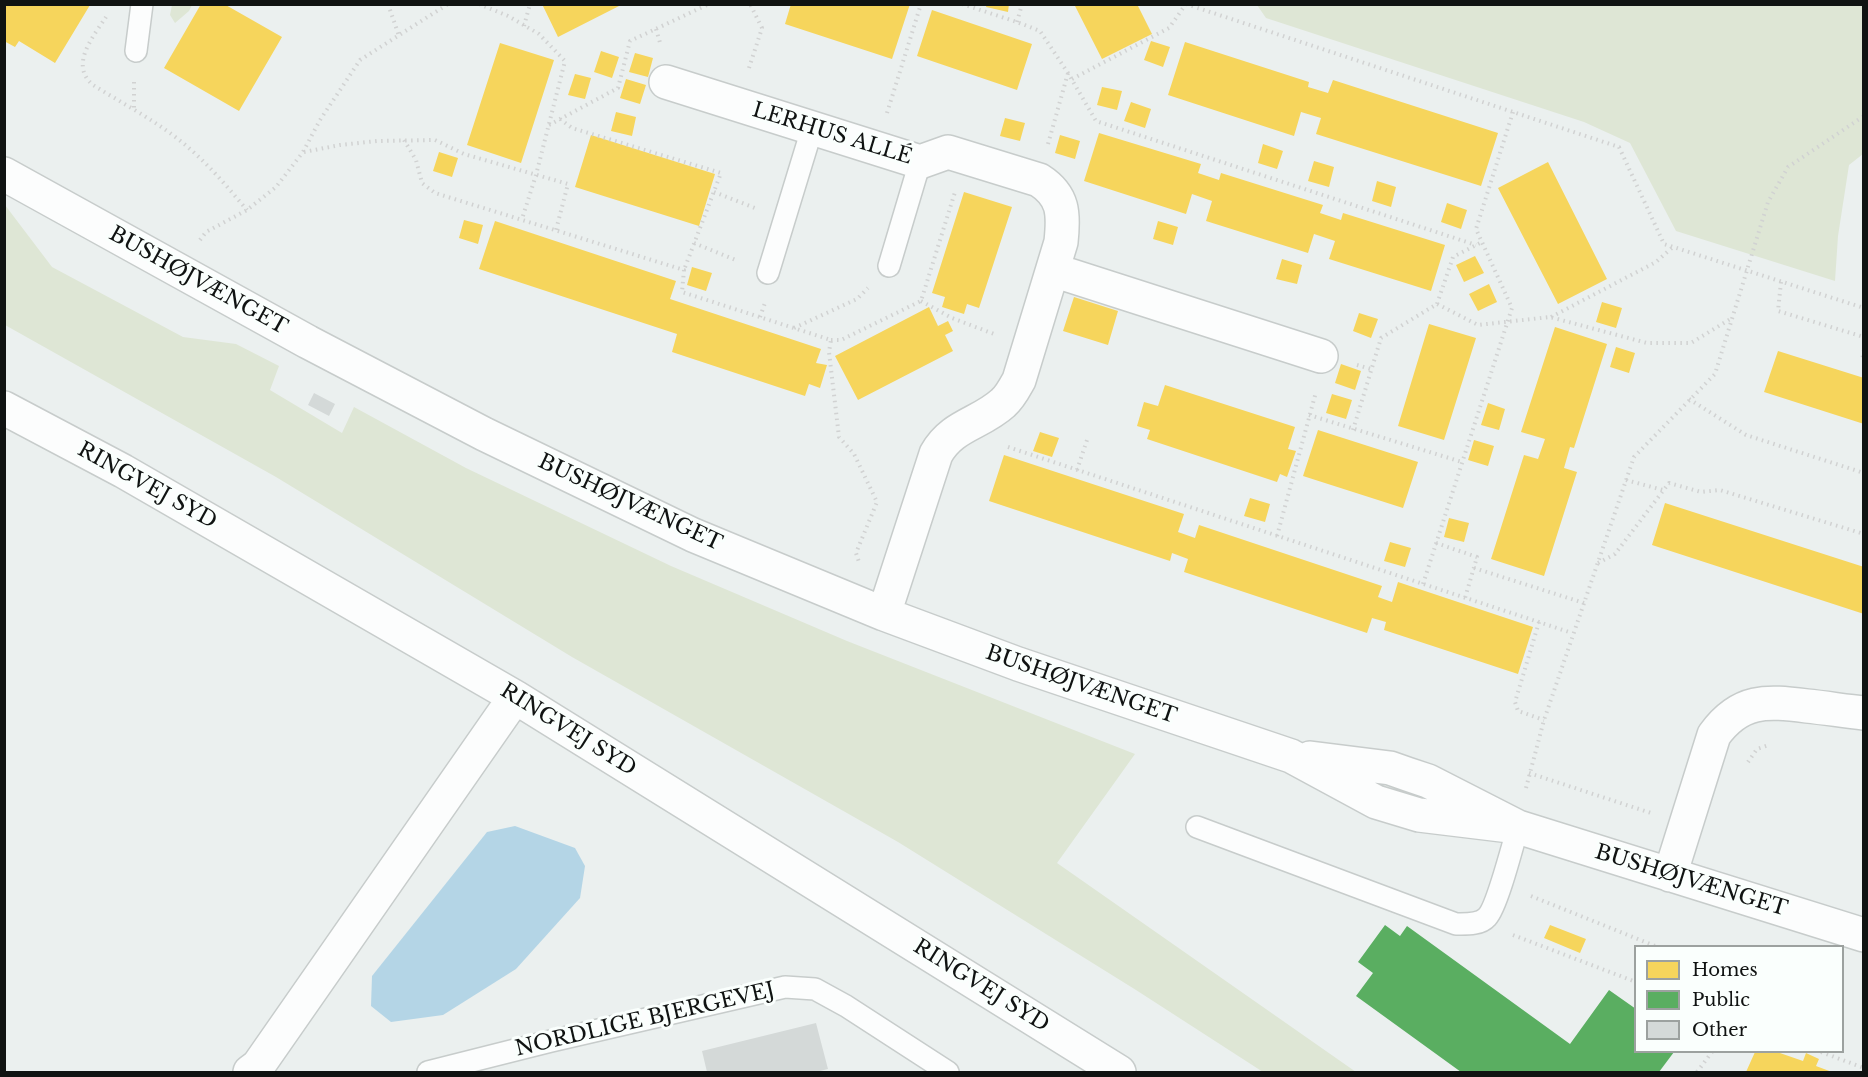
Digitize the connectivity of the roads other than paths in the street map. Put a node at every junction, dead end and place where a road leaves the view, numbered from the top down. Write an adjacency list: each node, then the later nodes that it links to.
1 (142, 4): 2 (lane)
2 (136, 51)
3 (666, 82): 4 (street, LERHUS ALLÉ)
4 (812, 129): 5 (street, LERHUS ALLÉ); 9 (lane)
5 (920, 162): 7 (lane); 8 (street, LERHUS ALLÉ)
6 (4, 174): 12 (street, BUSHØJVÆNGET)
7 (889, 266)
8 (1053, 270): 10 (street); 12 (street, LERHUS ALLÉ)
9 (768, 273)
10 (1321, 356)
11 (4, 408): 13 (street, RINGVEJ SYD)
12 (884, 614): 16 (street, BUSHØJVÆNGET)
13 (515, 697): 19 (street); 22 (street, RINGVEJ SYD)
14 (1863, 713): 17 (street)
15 (1197, 827): 16 (lane)
16 (1518, 827): 17 (street, BUSHØJVÆNGET)
17 (1670, 875): 18 (street, BUSHØJVÆNGET)
18 (1863, 935)
19 (250, 1072)
20 (428, 1072): 21 (lane, NORDLIGE BJERGEVEJ)
21 (948, 1072)
22 (1119, 1072)

